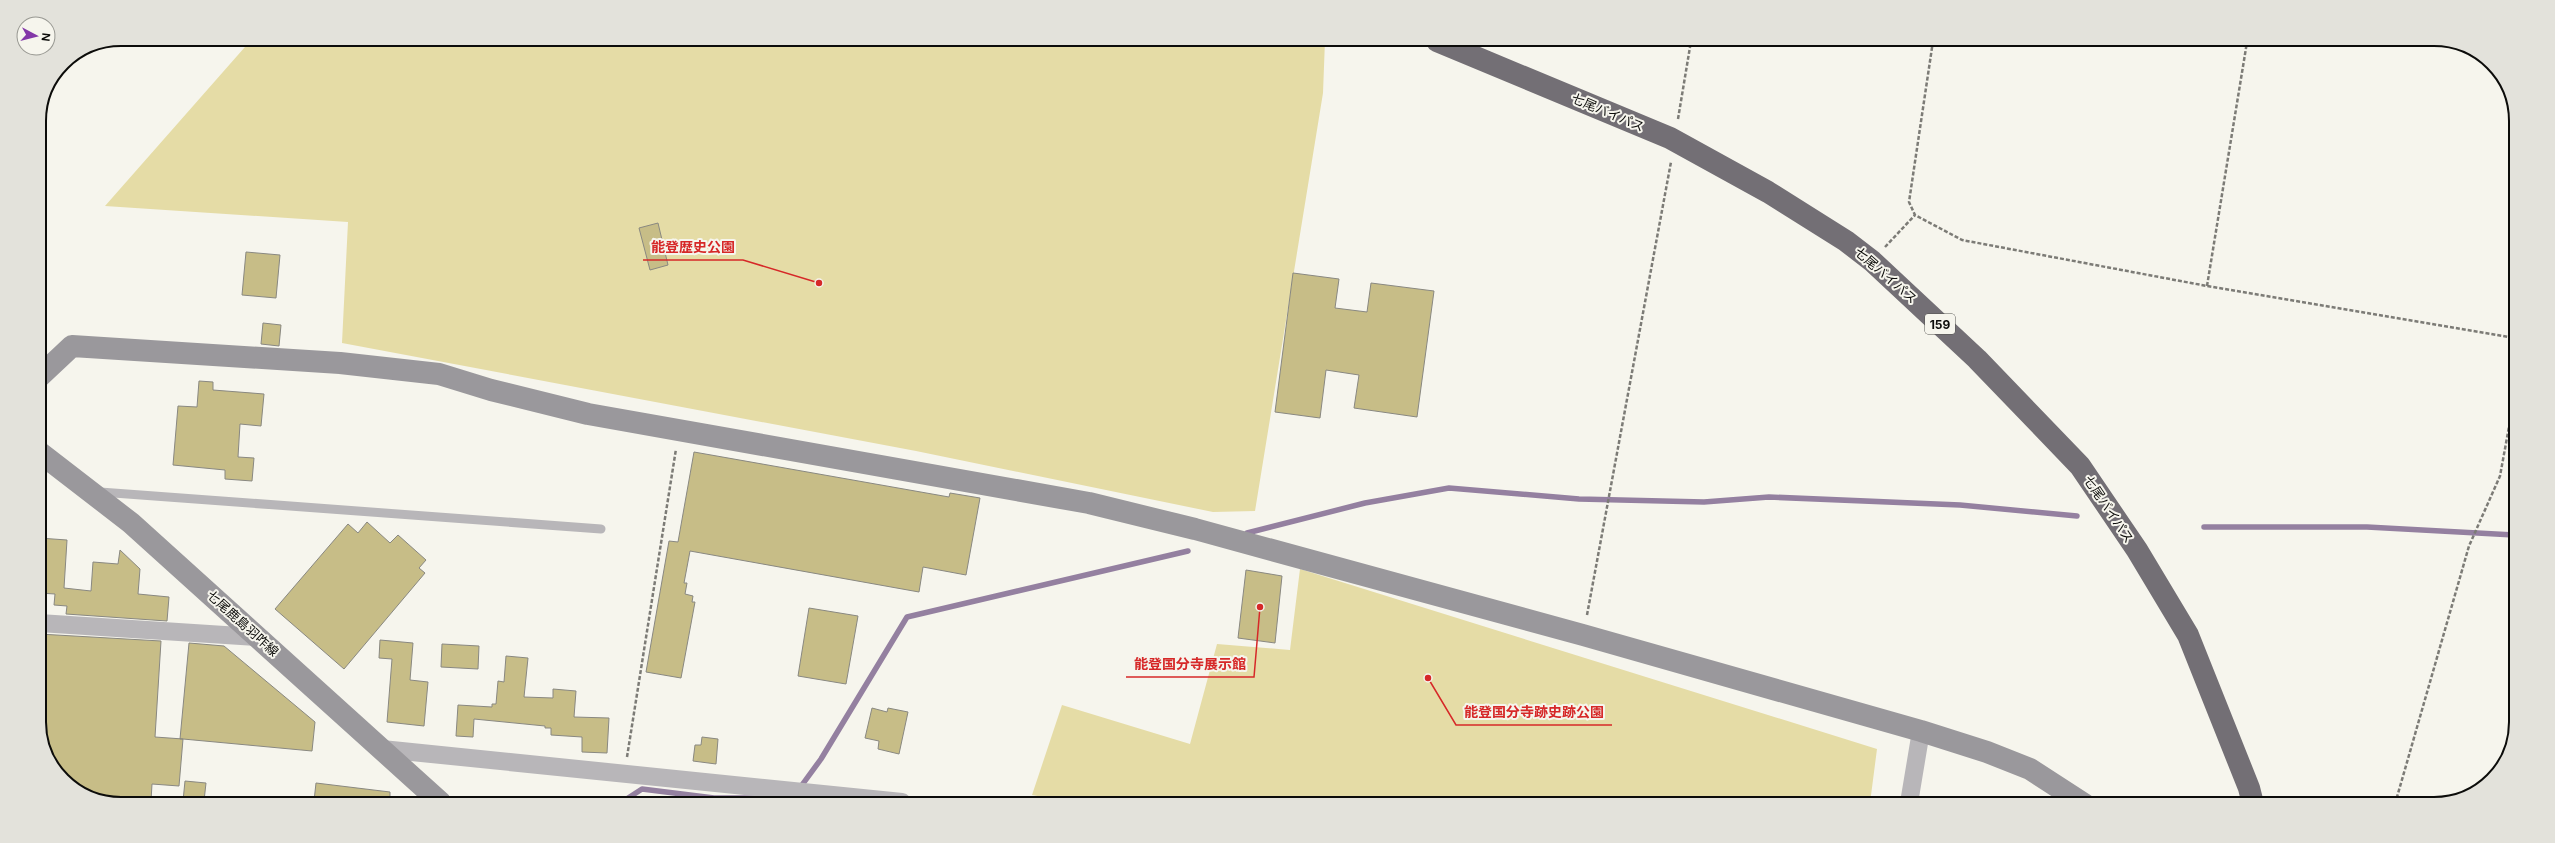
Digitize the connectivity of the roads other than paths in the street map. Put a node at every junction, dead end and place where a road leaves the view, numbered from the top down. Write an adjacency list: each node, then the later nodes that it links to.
1 (1449, 46): 14 (highway, 七尾バイパス / 159)
2 (46, 371): 8 (street)
3 (46, 457): 4 (street, 七尾鹿島羽咋線)
4 (90, 492): 5 (lane); 7 (street, 七尾鹿島羽咋線)
5 (601, 529)
6 (46, 623): 7 (street)
7 (257, 636): 9 (street, 七尾鹿島羽咋線)
8 (1921, 731): 12 (street); 13 (street)
9 (382, 749): 10 (street, 七尾鹿島羽咋線); 11 (street)
10 (435, 797)
11 (854, 797)
12 (1910, 797)
13 (2073, 797)
14 (2251, 797)

